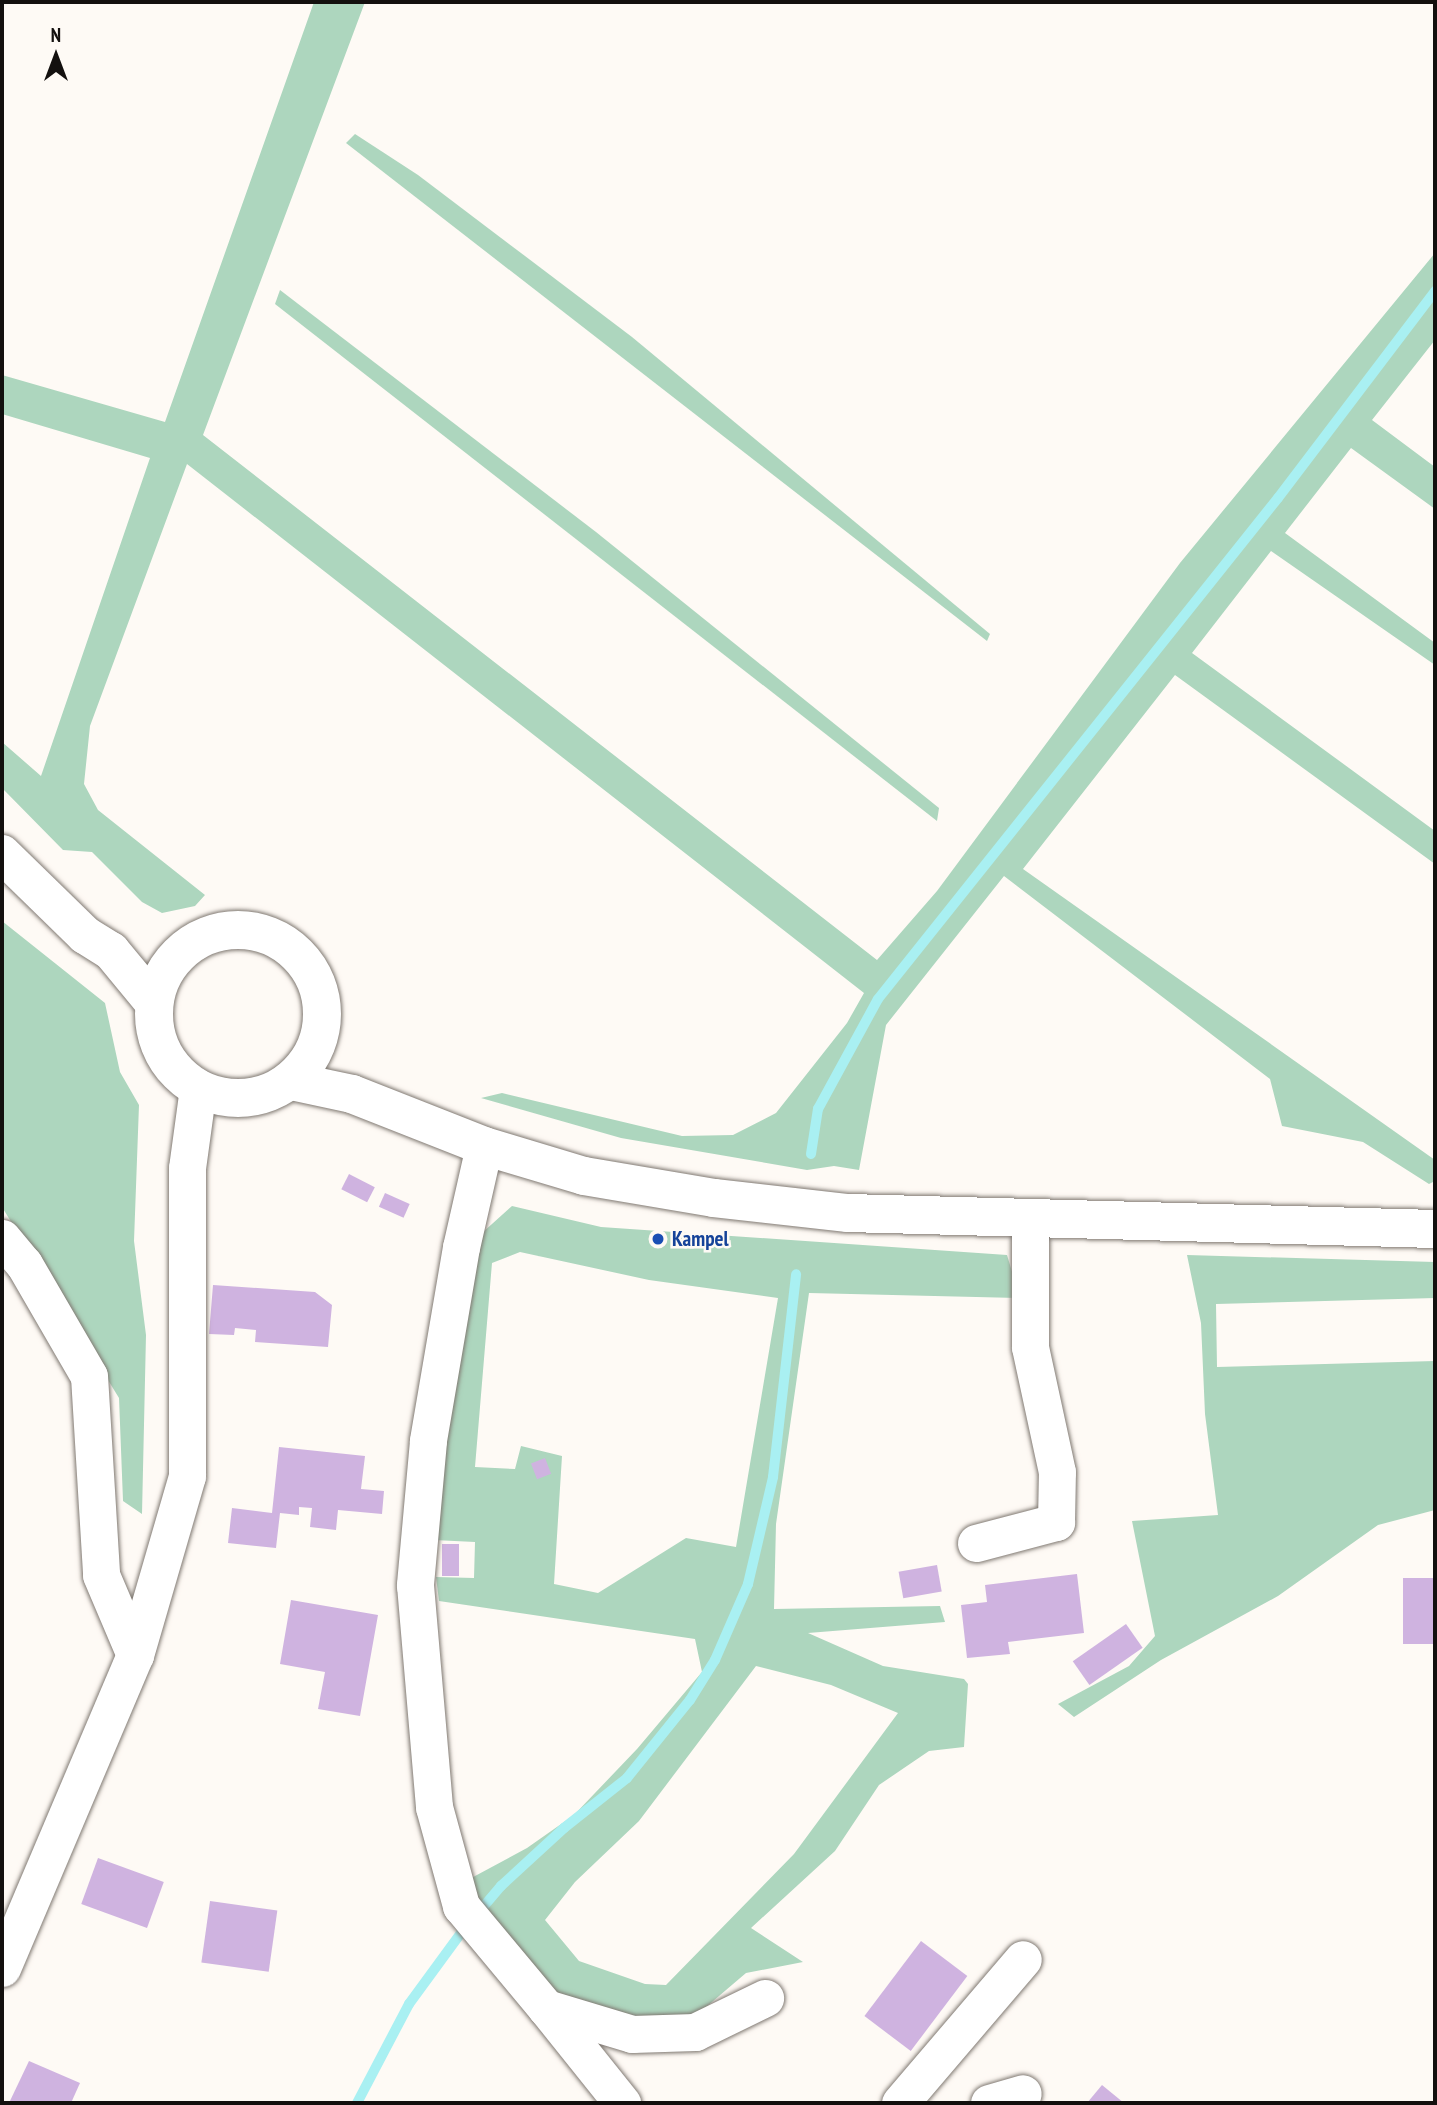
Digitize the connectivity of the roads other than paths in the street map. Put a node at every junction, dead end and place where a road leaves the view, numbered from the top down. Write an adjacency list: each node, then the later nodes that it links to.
1 (2, 854): 2 (street)
2 (111, 951): 3 (street); 4 (street)
3 (178, 955): 4 (street); 5 (street)
4 (154, 1003): 7 (street)
5 (320, 1038): 6 (street); 8 (street)
6 (290, 1081): 7 (street); 8 (street)
7 (198, 1088): 14 (street)
8 (352, 1094): 9 (street)
9 (484, 1146): 10 (street); 18 (street)
10 (1030, 1217): 11 (street); 13 (street)
11 (1435, 1229)
12 (2, 1238): 14 (street)
13 (976, 1543)
14 (135, 1656): 16 (street)
15 (1023, 1959): 20 (street)
16 (2, 1968)
17 (765, 1998): 18 (street)
18 (546, 2008): 19 (street)
19 (622, 2103)
20 (900, 2103)

